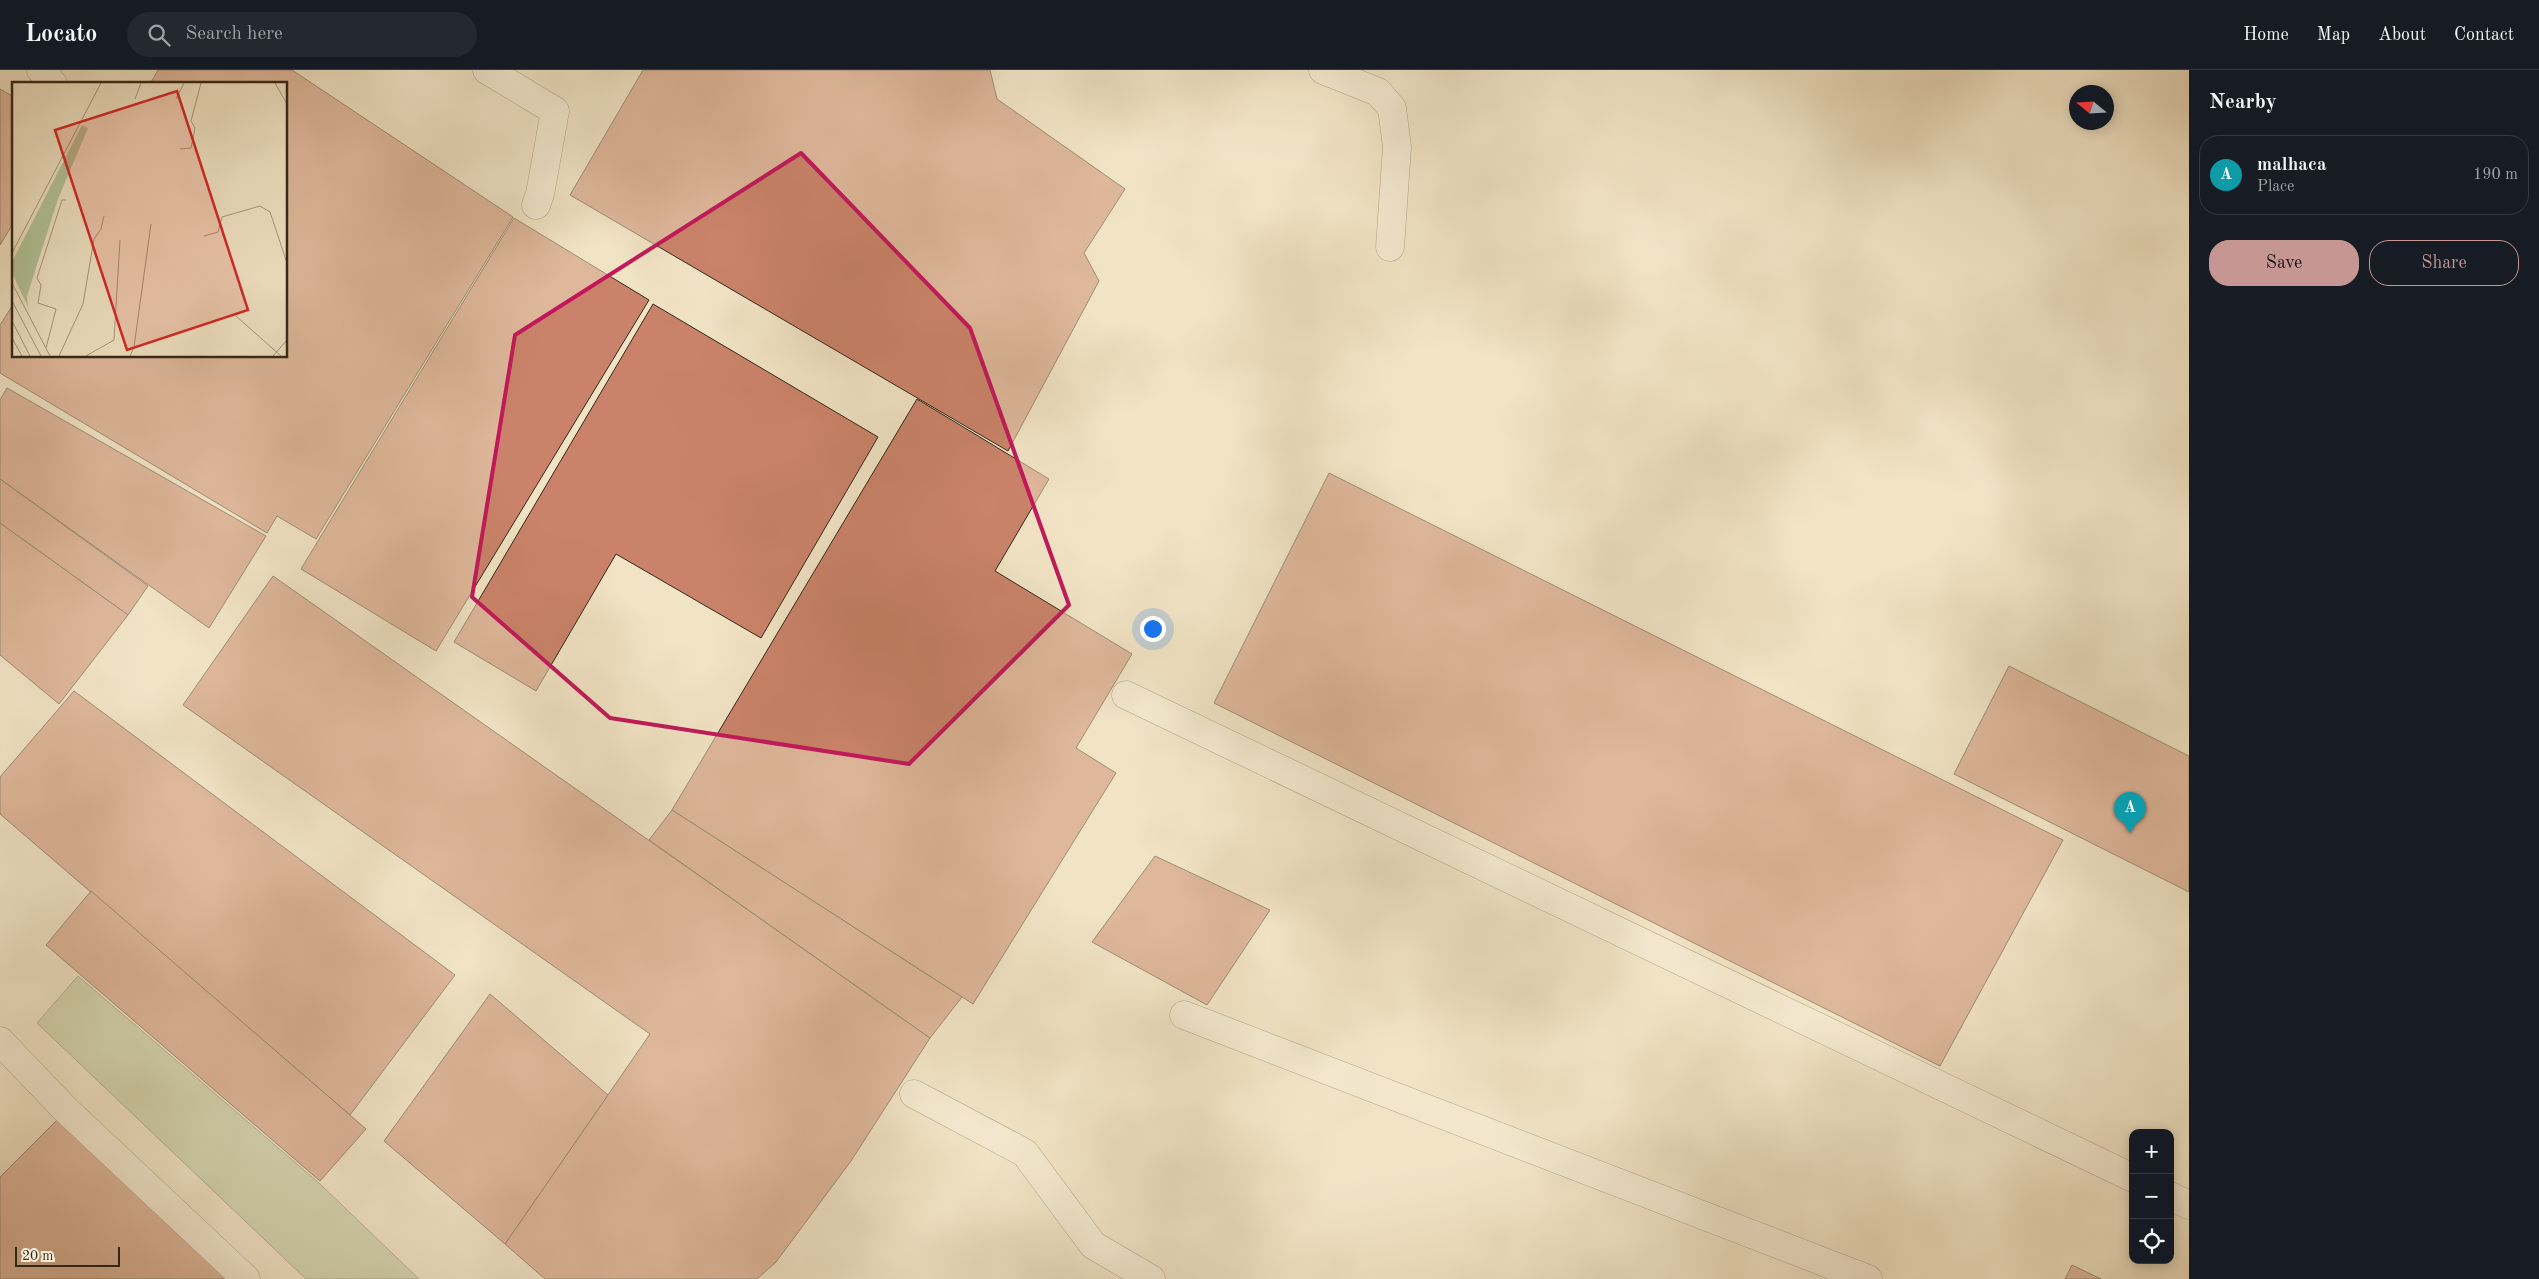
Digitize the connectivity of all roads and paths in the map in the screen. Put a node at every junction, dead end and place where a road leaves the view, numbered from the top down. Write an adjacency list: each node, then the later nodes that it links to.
1 (41, 70): 4 (lane)
2 (486, 70): 5 (lane)
3 (1323, 70): 6 (lane)
4 (51, 82)
5 (536, 205)
6 (1390, 248)
7 (1126, 695): 11 (lane)
8 (1184, 1015): 16 (lane)
9 (0, 1041): 14 (lane)
10 (914, 1094): 15 (lane)
11 (2129, 1176)
12 (2174, 1198): 13 (lane)
13 (2189, 1206)
14 (246, 1279)
15 (1151, 1279)
16 (1868, 1279)

